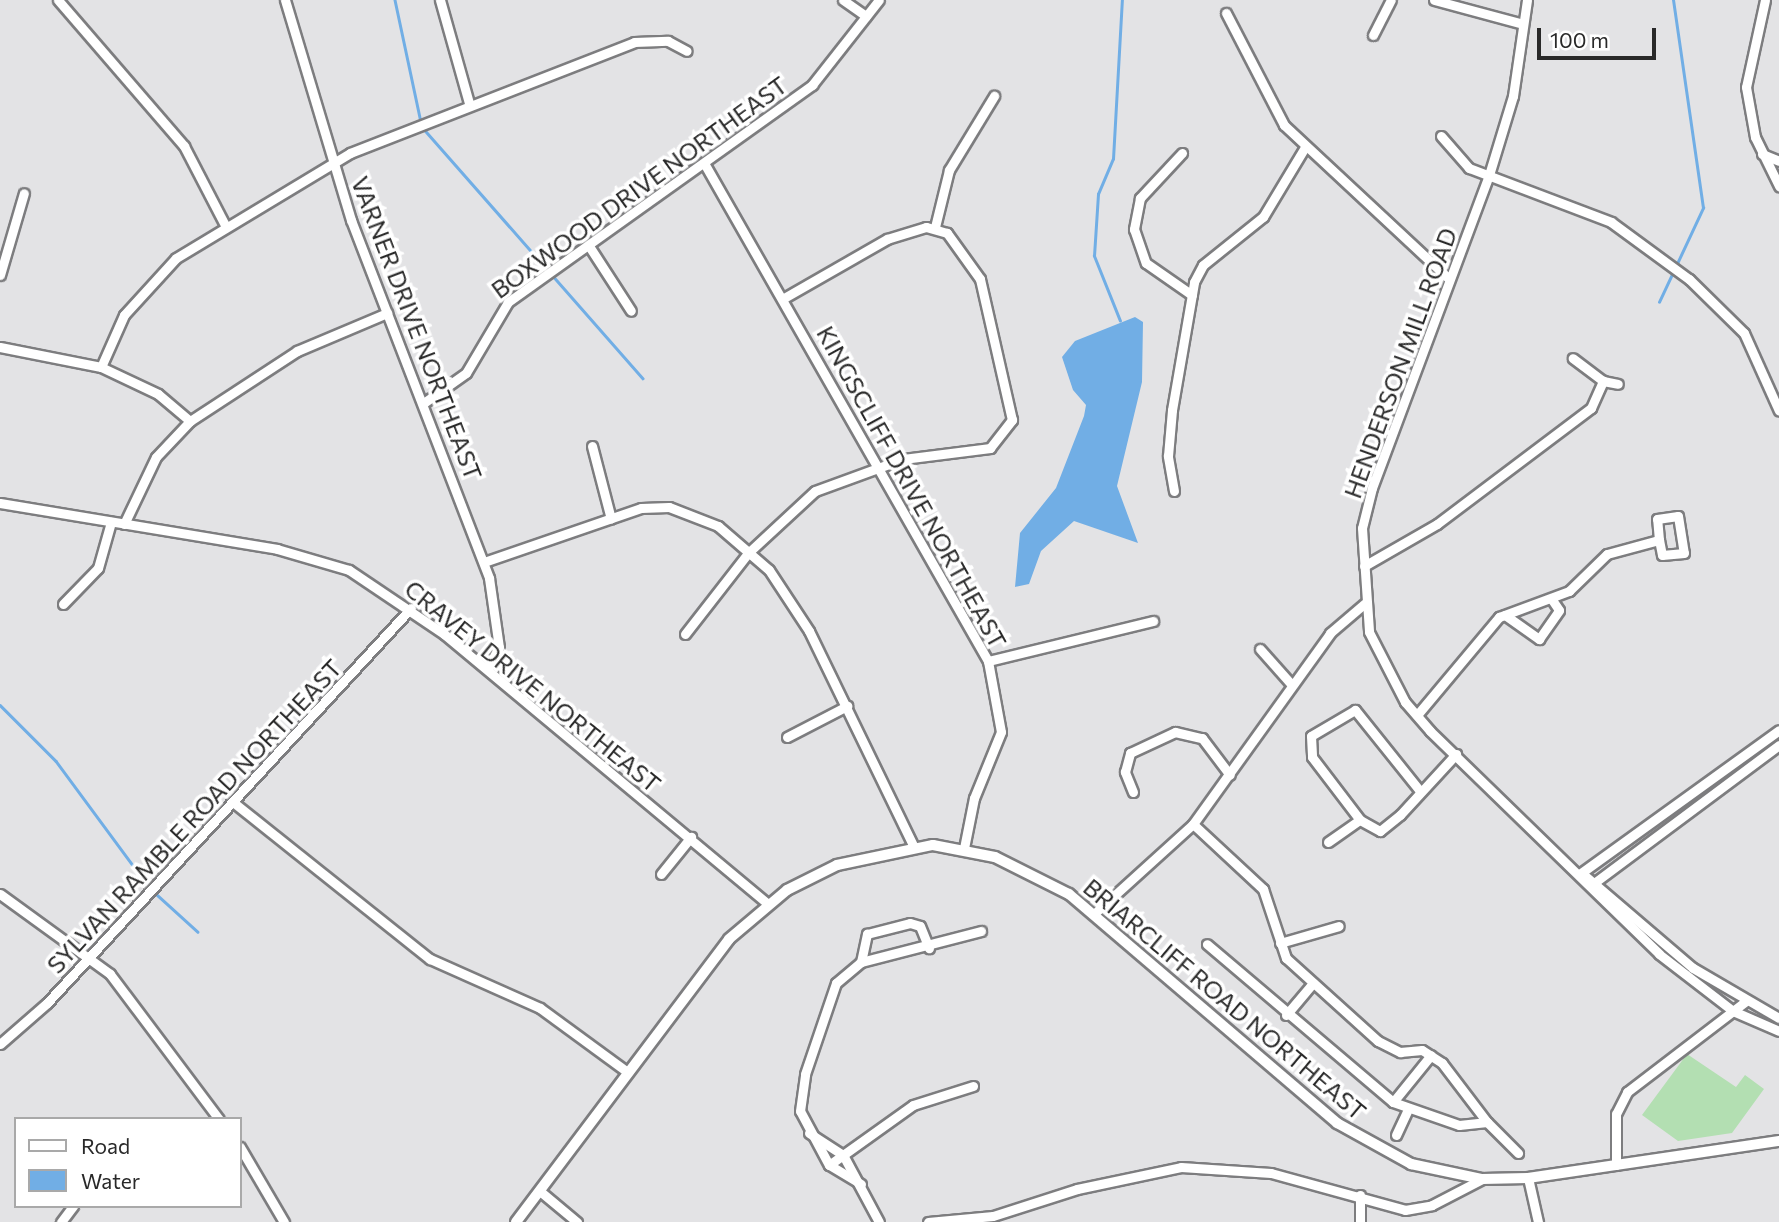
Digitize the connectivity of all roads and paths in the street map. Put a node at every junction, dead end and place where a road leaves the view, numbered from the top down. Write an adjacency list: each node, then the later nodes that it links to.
1 (58, 0): 27 (street)
2 (285, 0): 23 (street, VARNER DRIVE NORTHEAST)
3 (440, 0): 16 (street)
4 (843, 0): 11 (street)
5 (879, 0): 11 (street, BOXWOOD DRIVE NORTHEAST)
6 (1391, 0): 13 (street)
7 (1434, 0): 12 (street)
8 (1527, 0): 12 (street, HENDERSON MILL ROAD)
9 (1765, 0): 20 (street)
10 (1226, 13): 18 (street)
11 (866, 16): 22 (street, BOXWOOD DRIVE NORTHEAST)
12 (1523, 24): 24 (street, HENDERSON MILL ROAD)
13 (1373, 34)
14 (687, 51): 16 (street)
15 (994, 96): 28 (street)
16 (469, 103): 23 (street)
17 (1441, 136): 24 (street)
18 (1305, 147): 31 (street); 32 (street)
19 (1182, 153): 32 (street)
20 (1762, 154): 21 (street); 25 (street)
21 (1779, 161)
22 (704, 163): 29 (street, BOXWOOD DRIVE NORTHEAST); 33 (street, KINGSCLIFF DRIVE NORTHEAST)
23 (334, 164): 27 (street); 35 (street, VARNER DRIVE NORTHEAST)
24 (1489, 175): 31 (street, HENDERSON MILL ROAD); 42 (street)
25 (1779, 186)
26 (24, 193): 30 (street)
27 (226, 227): 38 (street)
28 (935, 227): 33 (street); 45 (street)
29 (589, 246): 34 (street); 41 (street, BOXWOOD DRIVE NORTHEAST)
30 (0, 275)
31 (1449, 279): 54 (street, HENDERSON MILL ROAD)
32 (1192, 295): 46 (street)
33 (784, 298): 45 (street, KINGSCLIFF DRIVE NORTHEAST)
34 (631, 312)
35 (387, 313): 41 (street, VARNER DRIVE NORTHEAST); 43 (street)
36 (0, 347): 38 (street)
37 (1573, 358): 39 (street)
38 (101, 367): 43 (street)
39 (1603, 381): 40 (street); 54 (street)
40 (1618, 384)
41 (425, 402): 53 (street, VARNER DRIVE NORTHEAST)
42 (1779, 411)
43 (190, 421): 50 (street)
44 (592, 446): 48 (street)
45 (878, 469): 52 (street); 63 (street, KINGSCLIFF DRIVE NORTHEAST)
46 (1174, 491)
47 (0, 503): 49 (street, CRAVEY DRIVE NORTHEAST)
48 (611, 519): 52 (street); 53 (street)
49 (111, 522): 50 (street, CRAVEY DRIVE NORTHEAST); 56 (street)
50 (124, 524): 58 (street, CRAVEY DRIVE NORTHEAST)
51 (1660, 540): 51 (street); 55 (street)
52 (748, 553): 61 (street); 66 (street)
53 (484, 562): 64 (street, VARNER DRIVE NORTHEAST)
54 (1364, 566): 57 (street, HENDERSON MILL ROAD)
55 (1551, 598): 59 (street); 59 (street)
56 (63, 604)
57 (1364, 604): 65 (street); 67 (street, HENDERSON MILL ROAD)
58 (411, 608): 64 (street, CRAVEY DRIVE NORTHEAST); 75 (street, SYLVAN RAMBLE ROAD NORTHEAST)
59 (1505, 615): 67 (street)
60 (1153, 621): 63 (street)
61 (685, 634)
62 (1260, 649): 65 (street)
63 (988, 662): 81 (street, KINGSCLIFF DRIVE NORTHEAST)
64 (487, 669): 78 (street, CRAVEY DRIVE NORTHEAST)
65 (1292, 685): 72 (street)
66 (846, 706): 69 (street); 80 (street)
67 (1417, 715): 71 (street, HENDERSON MILL ROAD)
68 (1779, 730): 82 (street)
69 (787, 737)
70 (1779, 745): 84 (street)
71 (1456, 754): 73 (street); 82 (street, HENDERSON MILL ROAD)
72 (1230, 775): 74 (street); 77 (street)
73 (1420, 791): 76 (street); 76 (street)
74 (1133, 792)
75 (233, 802): 93 (street, SYLVAN RAMBLE ROAD NORTHEAST); 103 (street)
76 (1360, 820): 79 (street)
77 (1193, 824): 87 (street); 90 (street)
78 (691, 837): 83 (street); 86 (street, CRAVEY DRIVE NORTHEAST)
79 (1328, 842)
80 (914, 847): 81 (main road, BRIARCLIFF ROAD NORTHEAST); 86 (main road, BRIARCLIFF ROAD NORTHEAST)
81 (964, 848): 87 (main road, BRIARCLIFF ROAD NORTHEAST)
82 (1581, 873): 84 (street, HENDERSON MILL ROAD)
83 (661, 874)
84 (1593, 883): 96 (street, HENDERSON MILL ROAD); 97 (street, HENDERSON MILL ROAD)
85 (0, 894): 93 (street)
86 (768, 904): 103 (main road, BRIARCLIFF ROAD NORTHEAST)
87 (1096, 912): 118 (main road, BRIARCLIFF ROAD NORTHEAST)
88 (1339, 926): 90 (street)
89 (981, 931): 92 (street)
90 (1280, 943): 95 (street)
91 (1207, 944): 98 (street)
92 (929, 948): 94 (street); 94 (street)
93 (91, 955): 101 (street, SYLVAN RAMBLE ROAD NORTHEAST); 107 (street)
94 (861, 962): 109 (street)
95 (1313, 983): 98 (street); 102 (street)
96 (1746, 1001): 97 (street); 99 (street, HENDERSON MILL ROAD)
97 (1733, 1011): 100 (street, HENDERSON MILL ROAD); 116 (street)
98 (1286, 1015): 105 (street)
99 (1779, 1018)
100 (1779, 1031)
101 (0, 1044)
102 (1432, 1055): 105 (street); 108 (street)
103 (626, 1071): 120 (main road, BRIARCLIFF ROAD NORTHEAST)
104 (973, 1086): 114 (street)
105 (1393, 1102): 106 (street)
106 (1407, 1111): 108 (street); 110 (street)
107 (217, 1117)
108 (1487, 1122): 113 (street)
109 (808, 1132): 114 (street); 115 (street)
110 (1396, 1135)
111 (1779, 1141): 116 (main road, BRIARCLIFF ROAD NORTHEAST)
112 (242, 1150): 122 (street)
113 (1518, 1153)
114 (843, 1155): 115 (street); 119 (street)
115 (829, 1165): 119 (street)
116 (1616, 1165): 117 (main road, BRIARCLIFF ROAD NORTHEAST)
117 (1528, 1178): 118 (main road, BRIARCLIFF ROAD NORTHEAST); 129 (street)
118 (1482, 1179): 121 (street)
119 (861, 1184): 125 (street)
120 (541, 1192): 123 (main road, BRIARCLIFF ROAD NORTHEAST); 124 (street)
121 (1360, 1195): 127 (street); 128 (street)
122 (284, 1222)
123 (516, 1222)
124 (577, 1222)
125 (879, 1222)
126 (928, 1222): 127 (street)
127 (963, 1222)
128 (1360, 1222)
129 (1538, 1222)

